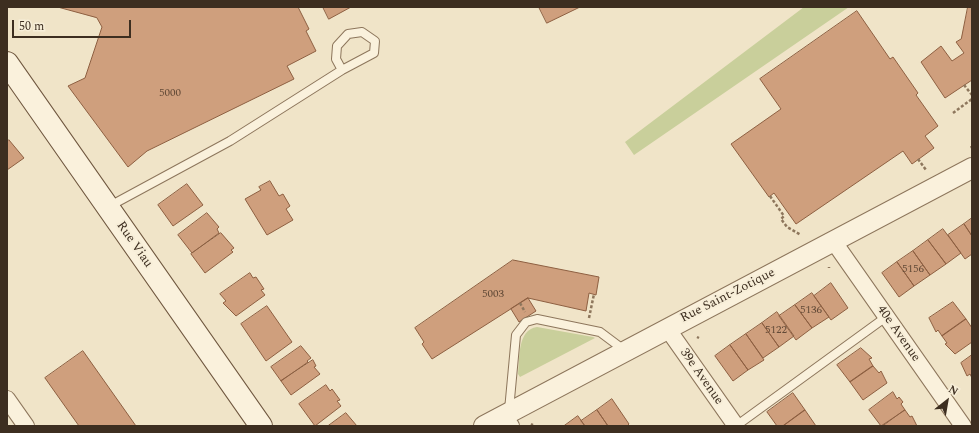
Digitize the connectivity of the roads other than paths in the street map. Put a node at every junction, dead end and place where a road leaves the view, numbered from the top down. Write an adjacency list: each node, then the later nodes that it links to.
1 (7, 63): 4 (main road, Rue Viau)
2 (342, 70): 2 (lane); 4 (lane)
3 (972, 168): 5 (street, Rue Saint-Zotique)
4 (108, 208): 12 (main road, Rue Viau)
5 (834, 242): 6 (street, 40e Avenue); 7 (street, Rue Saint-Zotique)
6 (886, 317): 14 (lane); 15 (street, 40e Avenue)
7 (667, 328): 8 (street, Rue Saint-Zotique); 14 (street, 39e Avenue)
8 (625, 350): 10 (street, Rue Saint-Zotique); 10 (lane)
9 (7, 399): 11 (street)
10 (508, 418): 13 (street, Rue Saint-Zotique)
11 (26, 426)
12 (261, 426)
13 (484, 426)
14 (736, 426)
15 (963, 426)

